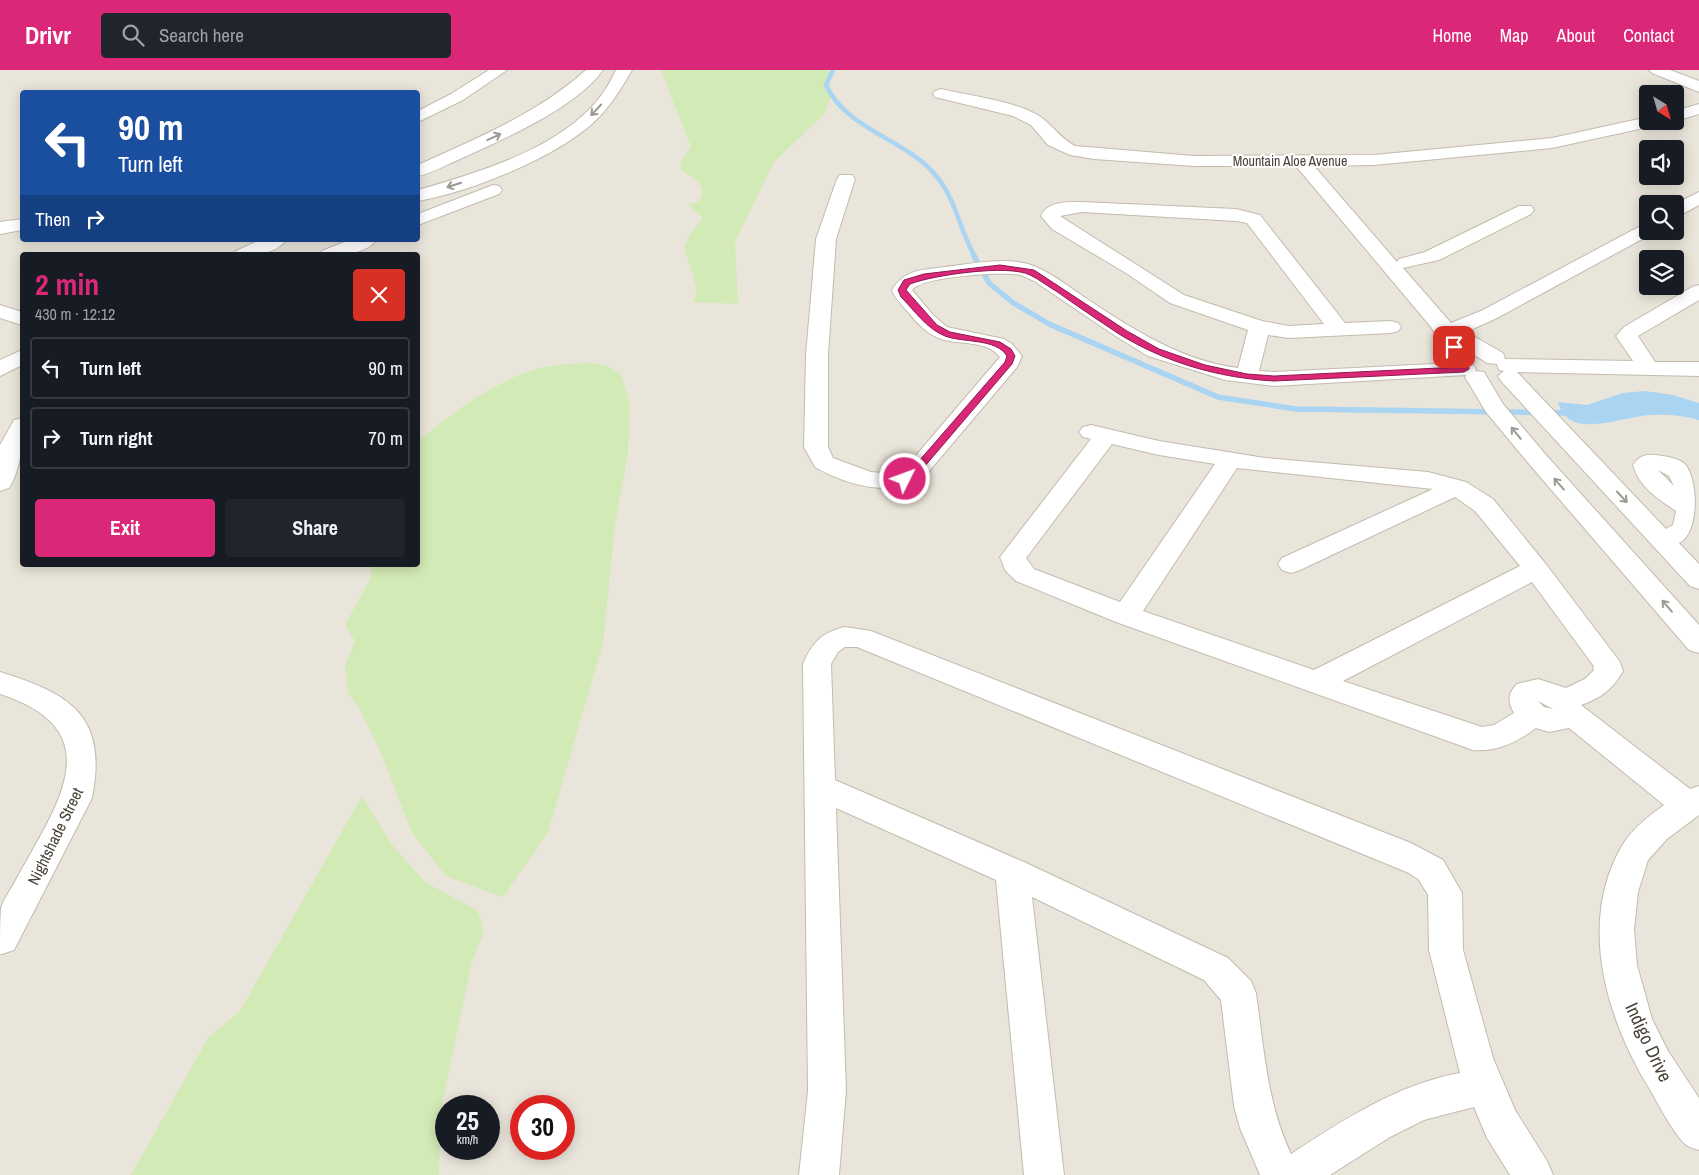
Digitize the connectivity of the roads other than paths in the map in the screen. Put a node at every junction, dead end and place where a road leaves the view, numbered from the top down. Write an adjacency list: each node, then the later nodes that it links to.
1 (499, 70): 9 (street)
2 (594, 70): 12 (street, one-way to 2)
3 (624, 70): 16 (street, one-way to 16)
4 (1657, 70): 5 (street)
5 (1699, 87)
6 (941, 94): 11 (street, Mountain Aloe Avenue)
7 (1699, 110): 8 (street)
8 (1684, 114)
9 (420, 116)
10 (1639, 124): 11 (street, Mountain Aloe Avenue)
11 (1302, 162): 34 (street)
12 (420, 170)
13 (846, 179): 42 (street)
14 (506, 184): 20 (street)
15 (1335, 186): 28 (street)
16 (420, 195)
17 (1699, 197): 18 (street)
18 (1684, 206)
19 (1526, 210): 28 (street)
20 (420, 219)
21 (20, 225): 22 (street)
22 (0, 228)
23 (1639, 233): 34 (street)
24 (272, 242): 26 (street)
25 (361, 242): 27 (street)
26 (250, 252)
27 (336, 252)
28 (1406, 263): 34 (street)
29 (1699, 291): 38 (street)
30 (0, 311): 31 (street)
31 (20, 319)
32 (1391, 327): 35 (street)
33 (1259, 328): 35 (street); 35 (street); 42 (street)
34 (1451, 328): 37 (street); 40 (street)
35 (1339, 330)
36 (20, 357): 39 (street)
37 (1504, 366): 38 (street); 40 (street); 49 (street, one-way to 49)
38 (1649, 368): 41 (street)
39 (0, 369)
40 (1468, 369): 42 (street); 54 (street, one-way to 40)
41 (1699, 369)
42 (1247, 377)
43 (20, 432): 44 (street)
44 (14, 455): 46 (street)
45 (1230, 460): 47 (street); 53 (street); 53 (street)
46 (0, 483)
47 (1457, 487): 50 (street); 51 (street)
48 (1689, 508): 49 (street)
49 (1661, 538): 52 (street)
50 (1291, 564)
51 (1536, 569): 56 (street); 57 (street)
52 (1699, 580)
53 (1126, 615): 56 (street)
54 (1699, 643)
55 (0, 683): 61 (street, Nightshade Street)
56 (1314, 683): 57 (street)
57 (1555, 712): 59 (street)
58 (820, 787): 60 (street); 62 (street); 64 (street)
59 (1686, 806): 63 (street, Indigo Drive)
60 (1012, 872): 65 (street); 66 (street)
61 (2, 939)
62 (1484, 1087): 67 (street); 68 (street)
63 (1699, 1131)
64 (820, 1175)
65 (1044, 1175)
66 (1283, 1175)
67 (1295, 1175)
68 (1533, 1175)

